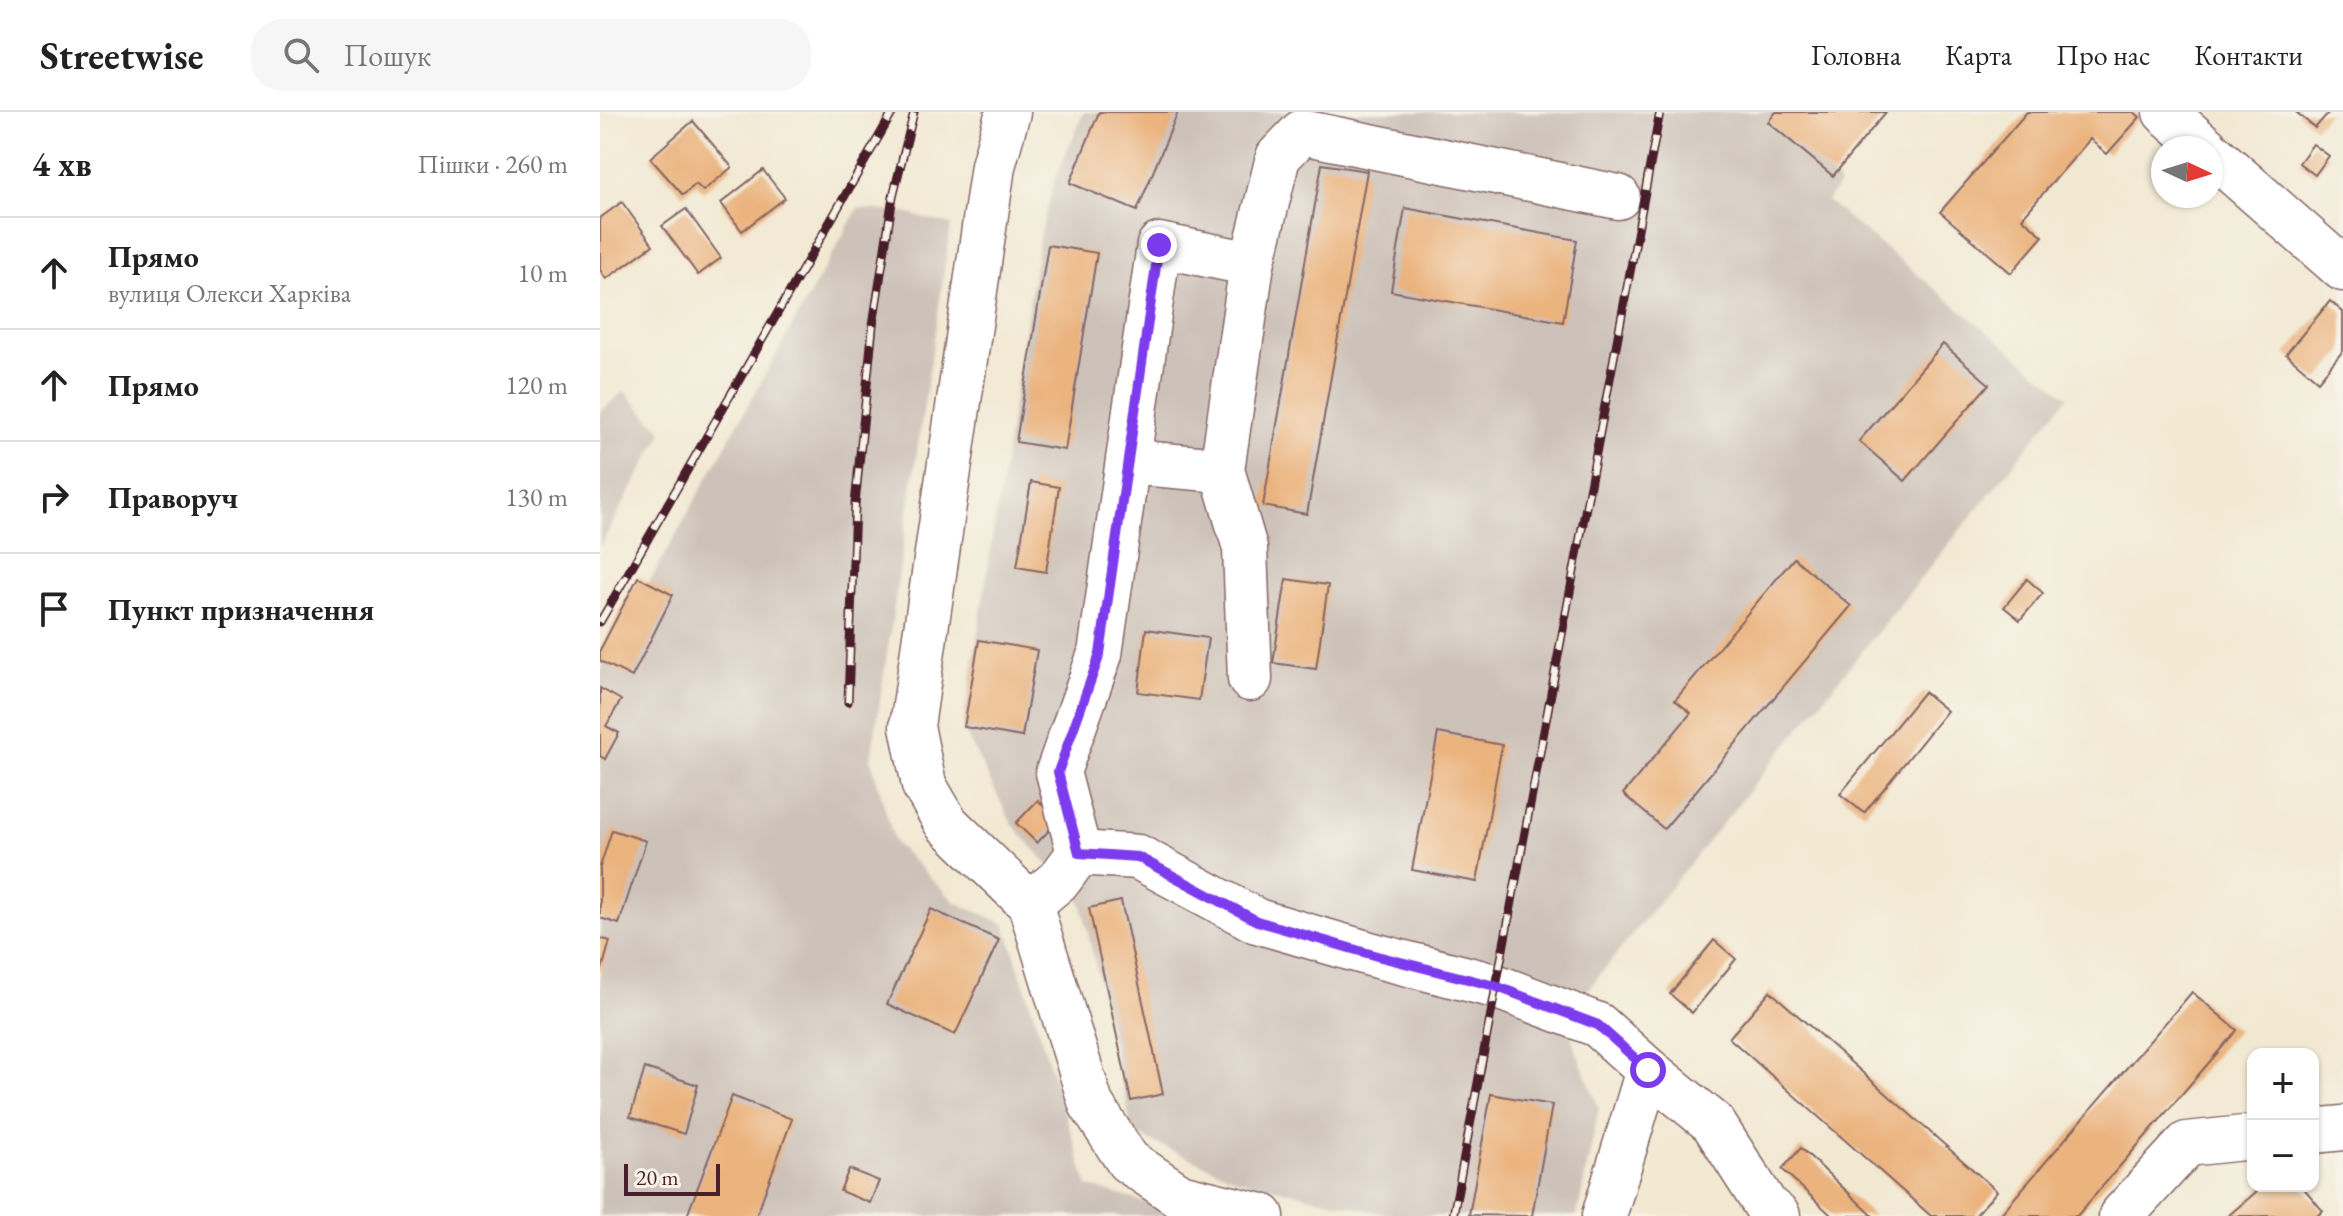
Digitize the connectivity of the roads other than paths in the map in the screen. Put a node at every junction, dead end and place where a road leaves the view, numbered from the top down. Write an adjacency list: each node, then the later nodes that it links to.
1 (1008, 112): 12 (street)
2 (2165, 112): 3 (street)
3 (2192, 136)
4 (2223, 164): 7 (street)
5 (1618, 197): 6 (street)
6 (1252, 264): 8 (street); 9 (street)
7 (2343, 269)
8 (1128, 462): 9 (street); 11 (street)
9 (1222, 470): 10 (street)
10 (1250, 679)
11 (1079, 853): 12 (street); 13 (street)
12 (1030, 904): 17 (street)
13 (1648, 1070): 18 (street); 19 (street)
14 (2343, 1128): 15 (street)
15 (2319, 1130)
16 (2247, 1138): 20 (street)
17 (1262, 1216)
18 (1604, 1216)
19 (1778, 1216)
20 (2121, 1216)

